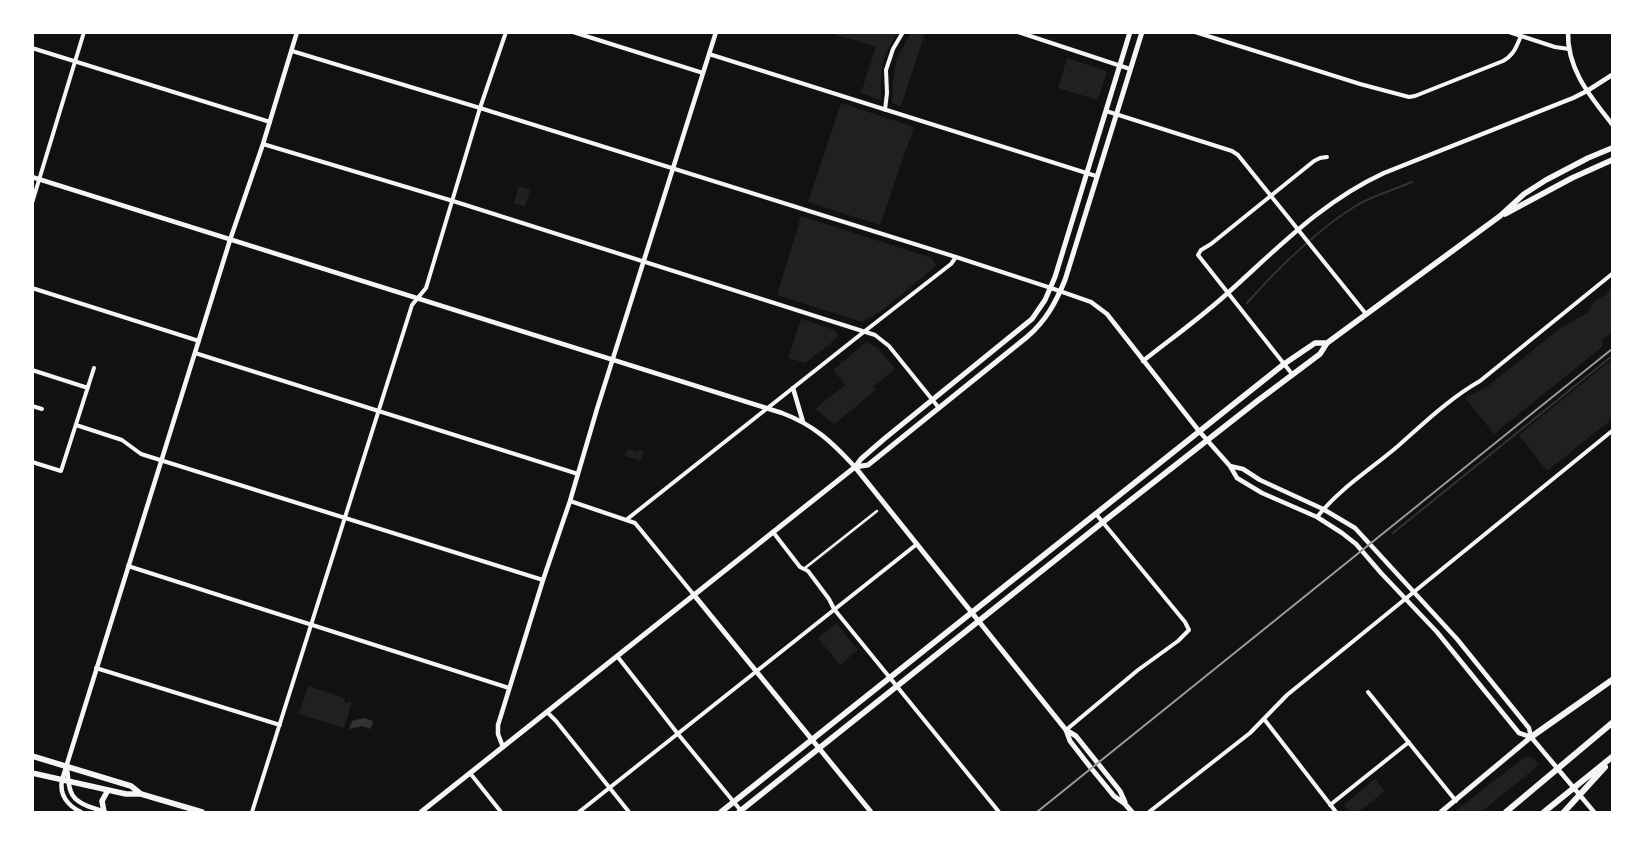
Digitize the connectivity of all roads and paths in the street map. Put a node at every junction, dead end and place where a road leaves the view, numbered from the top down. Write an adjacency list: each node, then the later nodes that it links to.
1 (84, 32): 18 (street)
2 (298, 32): 16 (street)
3 (506, 32): 24 (street)
4 (573, 32): 21 (street)
5 (716, 32): 17 (street)
6 (903, 32): 25 (street)
7 (1018, 32): 19 (street)
8 (1130, 32): 19 (main road)
9 (1142, 32): 20 (main road)
10 (1195, 32): 13 (street)
11 (1509, 32): 13 (street)
12 (1568, 32): 15 (street)
13 (1521, 36): 15 (street)
14 (32, 48): 18 (street)
15 (1569, 49): 23 (street)
16 (292, 51): 24 (street); 28 (street)
17 (709, 54): 21 (street); 25 (street)
18 (74, 61): 28 (street); 38 (street)
19 (1120, 66): 20 (street); 26 (main road)
20 (1130, 69): 27 (main road)
21 (703, 73): 34 (street)
22 (1612, 75): 23 (street)
23 (1587, 92): 29 (street); 43 (street)
24 (480, 108): 34 (street); 40 (street)
25 (885, 110): 35 (street)
26 (1106, 112): 27 (street); 35 (main road)
27 (1116, 114): 36 (main road); 39 (street)
28 (270, 122): 30 (street)
29 (1612, 124)
30 (263, 144): 40 (street); 44 (street)
31 (1612, 148): 42 (main road)
32 (1327, 157): 39 (street)
33 (1612, 160): 42 (main road)
34 (673, 169): 45 (street); 46 (street)
35 (1086, 173): 36 (street); 49 (main road)
36 (1096, 176): 50 (main road)
37 (32, 177): 38 (street)
38 (40, 179): 41 (street); 44 (street)
39 (1271, 196): 43 (street); 51 (street)
40 (453, 201): 46 (street); 52 (street)
41 (32, 203)
42 (1500, 216): 53 (main road)
43 (1298, 229): 51 (street); 53 (street)
44 (230, 240): 52 (street); 55 (street)
45 (956, 257): 49 (street); 54 (street)
46 (644, 261): 54 (street); 58 (street)
47 (1612, 274): 83 (street)
48 (32, 288): 55 (street)
49 (1050, 288): 50 (street); 66 (main road)
50 (1061, 291): 59 (street); 68 (main road)
51 (1228, 293): 59 (street); 60 (street)
52 (418, 298): 58 (street); 71 (street)
53 (1366, 314): 56 (main road)
54 (865, 331): 65 (street); 66 (street)
55 (199, 341): 57 (street)
56 (1327, 342): 60 (main road); 63 (main road)
57 (195, 353): 71 (street); 77 (street)
58 (613, 358): 70 (street); 81 (street)
59 (1143, 361): 74 (street)
60 (1284, 364): 63 (street); 74 (main road)
61 (94, 368): 64 (street)
62 (32, 370): 64 (street)
63 (1292, 374): 76 (main road)
64 (88, 388): 73 (street)
65 (793, 388): 70 (street); 72 (street)
66 (932, 400): 68 (street); 80 (main road)
67 (32, 406): 69 (street)
68 (939, 408): 80 (main road)
69 (42, 409)
70 (768, 409): 72 (street); 88 (street)
71 (378, 411): 81 (street); 87 (street)
72 (803, 422): 80 (street)
73 (76, 425): 77 (street); 78 (street)
74 (1199, 431): 76 (street); 85 (main road)
75 (1612, 431): 95 (street)
76 (1207, 440): 79 (street); 89 (main road)
77 (162, 460): 87 (street); 92 (street)
78 (32, 462)
79 (1230, 466): 83 (street); 86 (street)
80 (855, 467): 90 (main road); 91 (main road)
81 (578, 474): 82 (street)
82 (570, 501): 88 (street); 94 (street)
83 (1323, 509): 86 (street); 95 (street)
84 (877, 511): 93 (street)
85 (1096, 514): 89 (street); 99 (main road)
86 (1317, 517): 97 (street)
87 (345, 518): 94 (street); 101 (street)
88 (626, 520): 96 (street)
89 (1103, 522): 100 (main road); 114 (street)
90 (773, 532): 93 (street); 96 (main road)
91 (916, 544): 98 (street); 99 (main road)
92 (128, 566): 101 (street); 103 (street)
93 (804, 569): 98 (street)
94 (543, 580): 108 (street)
95 (1413, 592): 97 (street); 116 (street)
96 (694, 595): 102 (main road); 104 (main road)
97 (1405, 599): 111 (street); 116 (street)
98 (834, 609): 104 (street); 105 (street)
99 (972, 613): 100 (main road); 105 (main road)
100 (978, 621): 107 (main road); 114 (main road)
101 (311, 626): 108 (street); 113 (street)
102 (617, 656): 110 (main road); 115 (street)
103 (96, 668): 113 (street); 123 (street)
104 (756, 671): 115 (street); 117 (main road)
105 (891, 678): 107 (street); 117 (main road)
106 (1612, 680): 116 (highway)
107 (898, 686): 120 (main road); 146 (street)
108 (509, 688): 119 (street)
109 (1368, 692): 118 (street)
110 (547, 712): 119 (main road); 129 (street)
111 (1264, 719): 134 (street); 148 (street)
112 (1612, 723): 151 (highway)
113 (280, 725): 138 (street)
114 (1066, 730): 147 (main road)
115 (678, 734): 129 (street); 133 (street)
116 (1531, 737): 132 (main road); 154 (street)
117 (812, 740): 120 (main road); 133 (main road)
118 (1409, 742): 132 (street); 134 (street)
119 (503, 746): 125 (main road)
120 (819, 749): 144 (main road); 145 (main road)
121 (32, 756): 123 (main road)
122 (1612, 758): 126 (highway)
123 (66, 766): 127 (street); 128 (street); 131 (main road)
124 (32, 773): 127 (main road)
125 (470, 773): 139 (main road); 140 (street)
126 (1594, 776): 152 (highway); 153 (highway)
127 (62, 780): 128 (main road); 135 (street)
128 (70, 782): 130 (main road); 136 (street)
129 (609, 788): 141 (street); 142 (street)
130 (108, 790): 131 (main road); 136 (main road)
131 (140, 794): 137 (main road)
132 (1456, 801): 150 (main road)
133 (734, 803): 143 (main road); 144 (street)
134 (1330, 805): 149 (street)
135 (81, 812)
136 (104, 812)
137 (202, 812)
138 (252, 812)
139 (421, 812)
140 (501, 812)
141 (579, 812)
142 (629, 812)
143 (721, 812)
144 (741, 812)
145 (871, 812)
146 (999, 812)
147 (1132, 812)
148 (1149, 812)
149 (1336, 812)
150 (1441, 812)
151 (1506, 812)
152 (1544, 812)
153 (1564, 812)
154 (1594, 812)

